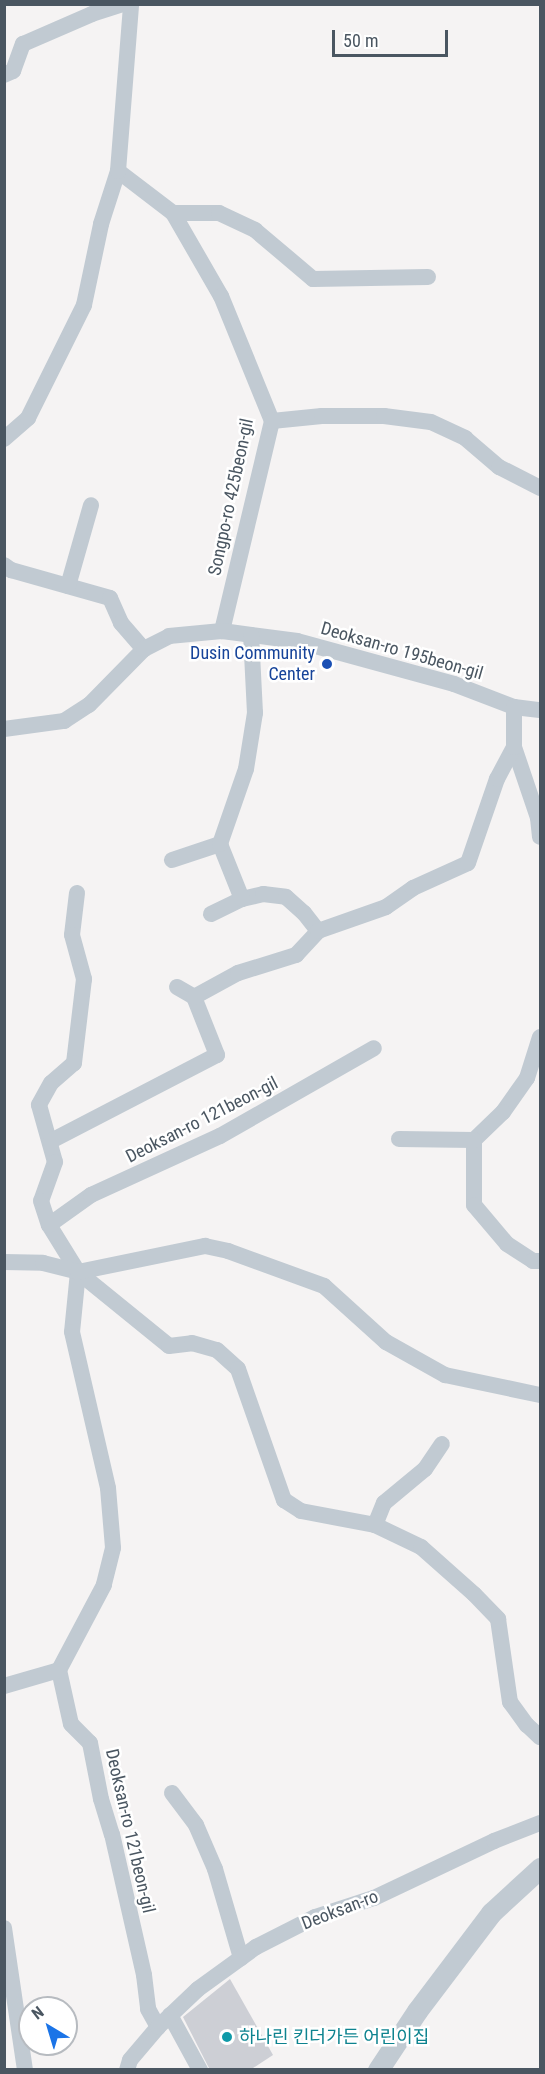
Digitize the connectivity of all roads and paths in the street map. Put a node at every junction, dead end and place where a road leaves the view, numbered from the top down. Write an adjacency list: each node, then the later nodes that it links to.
1 (122, 4): 3 (street)
2 (131, 4): 4 (street)
3 (4, 75)
4 (118, 171): 5 (street, Songpo-ro 425beon-gil); 8 (street)
5 (173, 213): 6 (street); 7 (street, Songpo-ro 425beon-gil)
6 (428, 277)
7 (272, 421): 9 (street); 13 (street, Songpo-ro 425beon-gil)
8 (4, 439)
9 (540, 488)
10 (91, 504): 12 (street)
11 (4, 565): 12 (street)
12 (68, 586): 15 (street)
13 (222, 631): 14 (street, Deoksan-ro 195beon-gil); 15 (street, Deoksan-ro 195beon-gil)
14 (251, 635): 16 (street, Deoksan-ro 195beon-gil); 21 (street)
15 (144, 649): 18 (street, Deoksan-ro 195beon-gil)
16 (514, 707): 17 (street, Deoksan-ro 195beon-gil); 19 (street)
17 (540, 710)
18 (4, 729)
19 (514, 747): 20 (street); 26 (street)
20 (540, 837)
21 (220, 844): 22 (street); 24 (street)
22 (172, 860)
23 (77, 893): 33 (street)
24 (242, 899): 25 (street); 26 (street)
25 (211, 914)
26 (318, 931): 28 (street)
27 (177, 987): 28 (street)
28 (194, 997): 33 (street)
29 (540, 1037): 32 (street)
30 (374, 1048): 34 (street, Deoksan-ro 121beon-gil)
31 (399, 1139): 32 (street)
32 (474, 1140): 35 (street)
33 (51, 1141): 34 (street)
34 (49, 1225): 37 (street)
35 (540, 1261)
36 (4, 1262): 37 (street)
37 (78, 1272): 38 (street); 40 (street); 41 (street)
38 (540, 1395)
39 (442, 1444): 40 (street)
40 (375, 1525): 43 (street)
41 (59, 1670): 42 (street); 49 (street, Deoksan-ro 121beon-gil)
42 (4, 1686)
43 (540, 1737)
44 (172, 1793): 48 (street)
45 (540, 1823): 48 (street, Deoksan-ro)
46 (540, 1868): 53 (street)
47 (4, 1928): 50 (street)
48 (241, 1958): 49 (street, Deoksan-ro)
49 (164, 2021): 51 (street); 52 (street, Deoksan-ro 121beon-gil)
50 (26, 2070)
51 (128, 2070)
52 (200, 2070)
53 (378, 2070)

